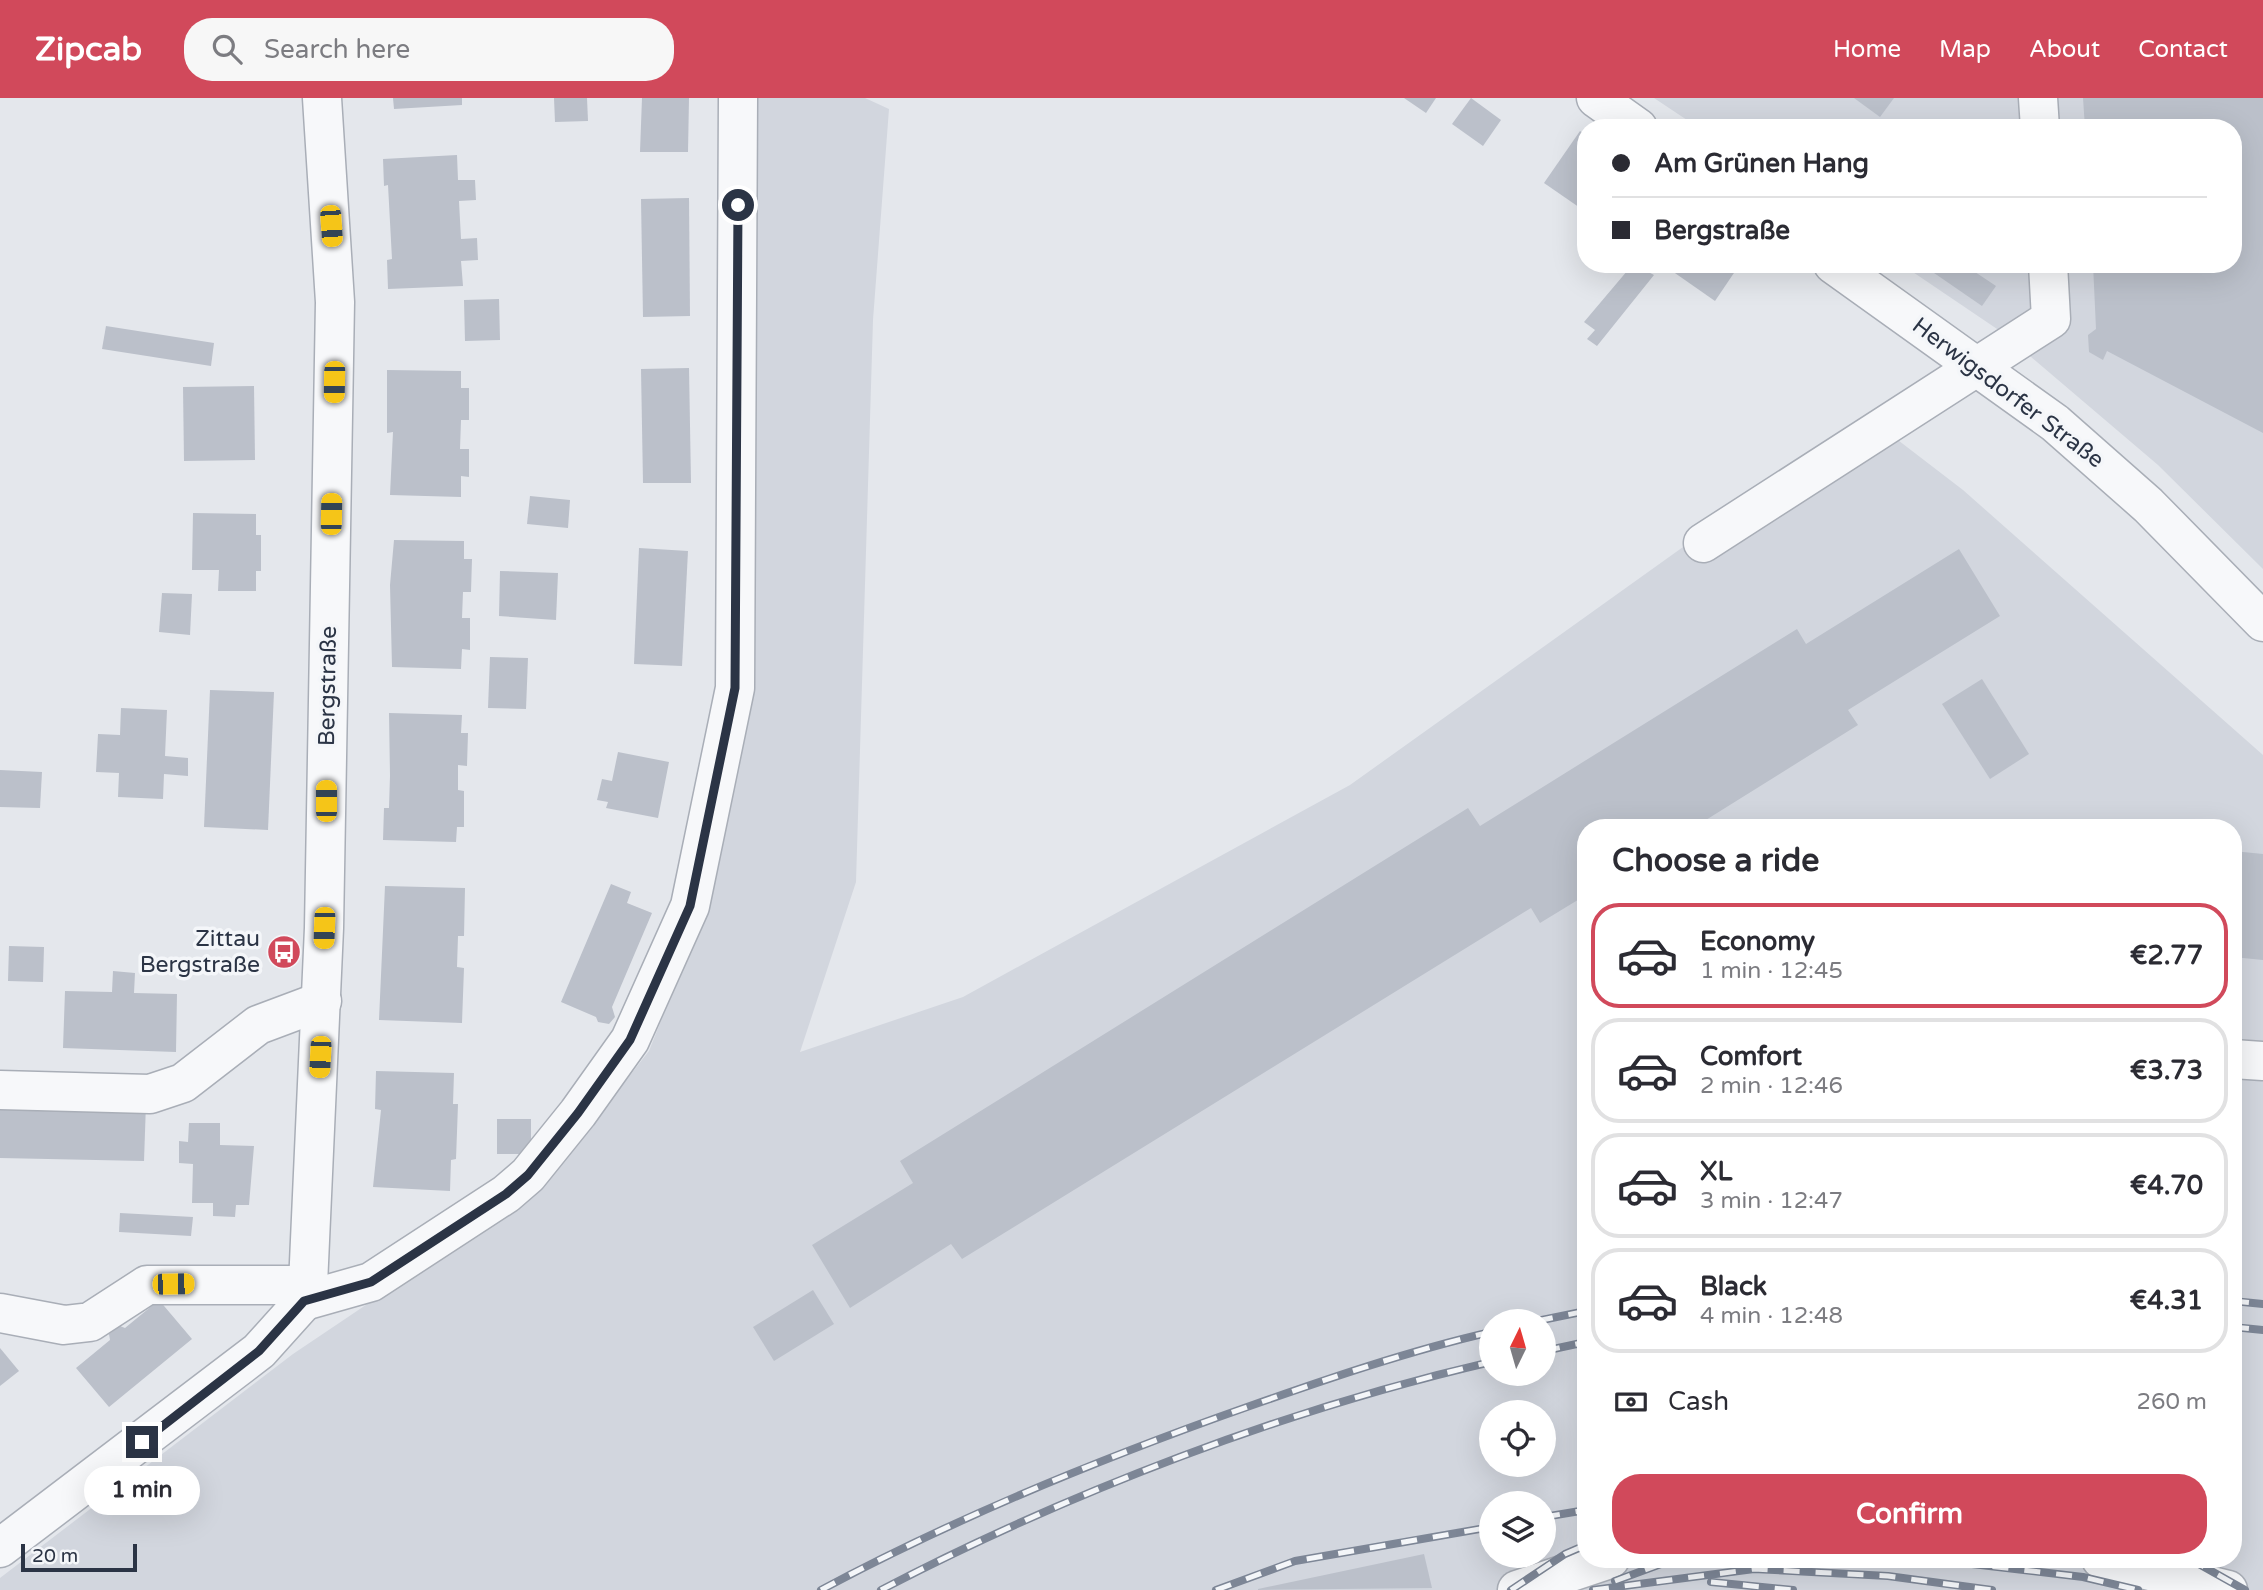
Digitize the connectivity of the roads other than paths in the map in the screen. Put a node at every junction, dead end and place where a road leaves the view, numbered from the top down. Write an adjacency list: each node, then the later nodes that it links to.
1 (323, 98): 12 (street, Bergstraße)
2 (738, 98): 16 (street)
3 (1595, 98): 5 (street)
4 (2038, 98): 6 (street)
5 (1625, 119)
6 (2039, 119)
7 (1846, 273): 9 (street, Herwigsdorfer Straße)
8 (2048, 273): 9 (street)
9 (1980, 367): 10 (street); 11 (street, Herwigsdorfer Straße)
10 (1703, 543)
11 (2263, 622)
12 (322, 1001): 15 (street); 16 (street, Bergstraße)
13 (2242, 1060): 14 (street)
14 (2263, 1062)
15 (0, 1090)
16 (306, 1293): 17 (street); 18 (street)
17 (0, 1313)
18 (1, 1545)
19 (1583, 1568): 21 (street)
20 (2138, 1568): 22 (street)
21 (1517, 1590)
22 (2228, 1590)

